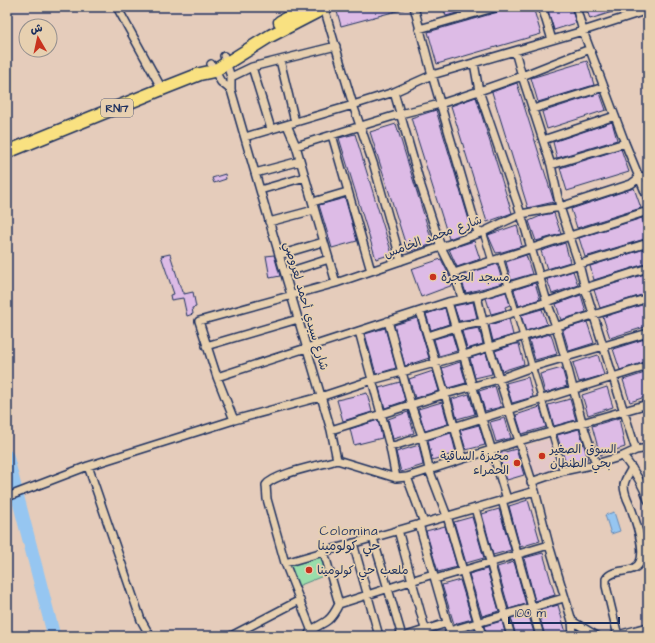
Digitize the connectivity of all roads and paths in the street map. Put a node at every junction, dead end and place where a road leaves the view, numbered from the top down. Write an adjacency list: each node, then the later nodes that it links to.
1 (117, 7): 26 (street)
2 (307, 7): 17 (main road, RN17)
3 (414, 7): 11 (street)
4 (464, 7): 10 (street)
5 (497, 7): 10 (street)
6 (542, 7): 13 (street)
7 (576, 7): 12 (street)
8 (325, 8): 14 (street); 17 (main road, RN17)
9 (648, 10): 12 (street)
10 (466, 16): 11 (street)
11 (419, 29): 22 (street)
12 (583, 31): 13 (street); 15 (street)
13 (552, 40): 16 (street)
14 (336, 46): 18 (street); 31 (street)
15 (590, 49): 23 (street); 25 (street)
16 (515, 51): 19 (street); 23 (street)
17 (226, 60): 21 (main road, RN17); 24 (street, شارع سيدي أحمد لعروصي)
18 (280, 60): 20 (street); 35 (street)
19 (474, 63): 22 (street); 28 (street)
20 (252, 67): 24 (street); 38 (street)
21 (213, 68): 26 (main road, RN17); 27 (street, شارع سيدي أحمد لعروصي)
22 (432, 75): 29 (street); 30 (street)
23 (522, 76): 28 (street); 32 (street)
24 (231, 77): 27 (street, شارع سيدي أحمد لعروصي)
25 (604, 87): 32 (street); 34 (street)
26 (162, 89): 44 (main road, RN17)
27 (231, 90): 40 (street, شارع سيدي أحمد لعروصي)
28 (479, 91): 30 (street); 60 (street)
29 (394, 92): 31 (street); 33 (street)
30 (440, 104): 33 (street); 62 (street)
31 (353, 105): 35 (street); 37 (street)
32 (533, 109): 41 (street)
33 (400, 114): 37 (street); 66 (street)
34 (615, 116): 41 (street); 42 (street)
35 (295, 122): 36 (street)
36 (287, 125): 38 (street); 43 (street)
37 (361, 127): 39 (street); 71 (street)
38 (271, 129): 40 (street)
39 (332, 135): 43 (street); 54 (street)
40 (245, 137): 47 (street, شارع سيدي أحمد لعروصي)
41 (543, 140): 46 (street)
42 (625, 143): 46 (street); 50 (street)
43 (296, 146): 45 (street)
44 (7, 152)
45 (300, 160): 47 (street); 49 (street)
46 (551, 165): 57 (street)
47 (255, 173): 53 (street, شارع سيدي أحمد لعروصي)
48 (648, 175): 50 (street, شارع محمد الخامس)
49 (305, 177): 53 (street); 56 (street)
50 (639, 178): 51 (street, شارع محمد الخامس); 52 (street)
51 (631, 184): 52 (street); 57 (street, شارع محمد الخامس)
52 (646, 186): 55 (street)
53 (260, 190): 61 (street, شارع سيدي أحمد لعروصي)
54 (347, 192): 56 (street); 75 (street)
55 (648, 199)
56 (313, 202): 58 (street)
57 (560, 208): 60 (street, شارع محمد الخامس); 63 (street)
58 (314, 210): 61 (street); 64 (street)
59 (648, 211): 63 (street)
60 (521, 214): 62 (street, شارع محمد الخامس); 67 (street)
61 (269, 222): 68 (street, شارع سيدي أحمد لعروصي)
62 (480, 232): 66 (street, شارع محمد الخامس); 72 (street)
63 (570, 236): 67 (street); 73 (street)
64 (324, 242): 68 (street); 70 (street)
65 (648, 243): 73 (street)
66 (441, 247): 71 (street, شارع محمد الخامس); 76 (street)
67 (532, 249): 69 (street); 78 (street)
68 (280, 255): 77 (street, شارع سيدي أحمد لعروصي)
69 (500, 258): 72 (street); 80 (street)
70 (329, 259): 77 (street); 79 (street)
71 (401, 261): 75 (street, شارع محمد الخامس)
72 (492, 261): 76 (street)
73 (579, 264): 78 (street); 81 (street)
74 (648, 268): 81 (street)
75 (371, 271): 79 (street, شارع محمد الخامس)
76 (454, 272): 84 (street)
77 (285, 273): 82 (street, شارع سيدي أحمد لعروصي)
78 (539, 277): 80 (street); 87 (street)
79 (336, 283): 82 (street, شارع محمد الخامس)
80 (509, 286): 83 (street); 89 (street)
81 (585, 288): 87 (street); 90 (street)
82 (291, 296): 91 (street, شارع سيدي أحمد لعروصي); 100 (street, شارع محمد الخامس)
83 (477, 296): 84 (street); 93 (street)
84 (462, 298): 86 (street)
85 (648, 298): 90 (street)
86 (448, 302): 88 (street); 95 (street)
87 (546, 302): 89 (street); 94 (street)
88 (420, 311): 92 (street); 98 (street)
89 (516, 311): 93 (street); 99 (street)
90 (594, 315): 94 (street); 101 (street)
91 (298, 319): 100 (street); 103 (street, شارع سيدي أحمد لعروصي)
92 (388, 321): 96 (street); 109 (street)
93 (483, 322): 95 (street); 102 (street)
94 (556, 326): 99 (street); 105 (street)
95 (456, 327): 98 (street); 104 (street)
96 (359, 331): 103 (street); 113 (street)
97 (648, 332): 101 (street)
98 (428, 336): 106 (street)
99 (523, 336): 102 (street); 108 (street)
100 (206, 346): 110 (street)
101 (603, 346): 105 (street); 111 (street)
102 (489, 347): 104 (street); 112 (street)
103 (306, 348): 110 (street); 117 (street, شارع سيدي أحمد لعروصي)
104 (464, 355): 106 (street); 114 (street)
105 (565, 358): 108 (street); 115 (street)
106 (435, 362): 109 (street); 116 (street)
107 (648, 366): 111 (street)
108 (532, 368): 112 (street); 118 (street)
109 (402, 373): 113 (street); 120 (street)
110 (217, 377): 125 (street)
111 (613, 377): 115 (street); 122 (street)
112 (499, 379): 114 (street); 121 (street)
113 (372, 380): 117 (street); 123 (street)
114 (473, 385): 116 (street); 124 (street)
115 (574, 390): 118 (street); 126 (street)
116 (445, 394): 120 (street); 127 (street)
117 (320, 397): 125 (street); 128 (street, شارع سيدي أحمد لعروصي)
118 (541, 399): 121 (street); 129 (street)
119 (648, 404): 122 (street)
120 (411, 405): 123 (street); 130 (street)
121 (509, 409): 124 (street); 131 (street)
122 (624, 411): 126 (street); 135 (street)
123 (380, 414): 128 (street); 132 (street)
124 (482, 419): 127 (street); 134 (street)
125 (234, 420): 140 (street)
126 (582, 422): 129 (street); 139 (street)
127 (453, 427): 130 (street); 137 (street)
128 (331, 430): 138 (street, شارع سيدي أحمد لعروصي)
129 (551, 432): 131 (street); 143 (street)
130 (422, 436): 132 (street); 142 (street)
131 (519, 441): 134 (street); 146 (street)
132 (390, 446): 145 (street)
133 (648, 448): 135 (street)
134 (491, 450): 137 (street); 149 (street)
135 (636, 450): 136 (street)
136 (622, 456): 139 (street); 141 (street)
137 (463, 458): 142 (street)
138 (338, 460): 145 (street); 161 (street)
139 (596, 464): 143 (street)
140 (88, 466): 148 (street); 178 (street)
141 (632, 468): 150 (street); 188 (street)
142 (429, 470): 144 (street); 152 (street)
143 (563, 471): 146 (street)
144 (407, 477): 145 (street); 153 (street)
145 (396, 478)
146 (531, 482): 147 (street)
147 (535, 491): 149 (street); 157 (street)
148 (7, 497)
149 (504, 499): 151 (street); 159 (street)
150 (648, 500)
151 (475, 508): 152 (street); 160 (street)
152 (448, 516): 153 (street); 162 (street)
153 (422, 523): 154 (street); 163 (street)
154 (398, 530): 155 (street); 164 (street)
155 (373, 538): 156 (street); 165 (street)
156 (353, 543): 158 (street); 166 (street)
157 (549, 544): 159 (street); 167 (street)
158 (324, 552): 161 (street); 169 (street)
159 (518, 554): 160 (street); 170 (street)
160 (490, 562): 162 (street); 171 (street)
161 (285, 563): 168 (street)
162 (463, 570): 163 (street); 173 (street)
163 (434, 577): 164 (street); 175 (street)
164 (412, 581): 165 (street); 177 (street)
165 (388, 589): 166 (street); 181 (street)
166 (368, 595): 169 (street); 180 (street)
167 (564, 598): 170 (street); 172 (street)
168 (300, 600): 176 (street); 179 (street)
169 (339, 604): 176 (street)
170 (532, 607): 171 (street); 185 (street)
171 (505, 615): 173 (street); 184 (street)
172 (572, 621): 186 (street); 187 (street)
173 (478, 623): 175 (street); 183 (street)
174 (648, 627): 188 (street)
175 (449, 630): 177 (street)
176 (310, 633)
177 (427, 633): 182 (street)
178 (150, 636)
179 (231, 636)
180 (379, 636)
181 (402, 636)
182 (406, 636)
183 (482, 636)
184 (511, 636)
185 (540, 636)
186 (573, 636)
187 (597, 636)
188 (617, 636)

